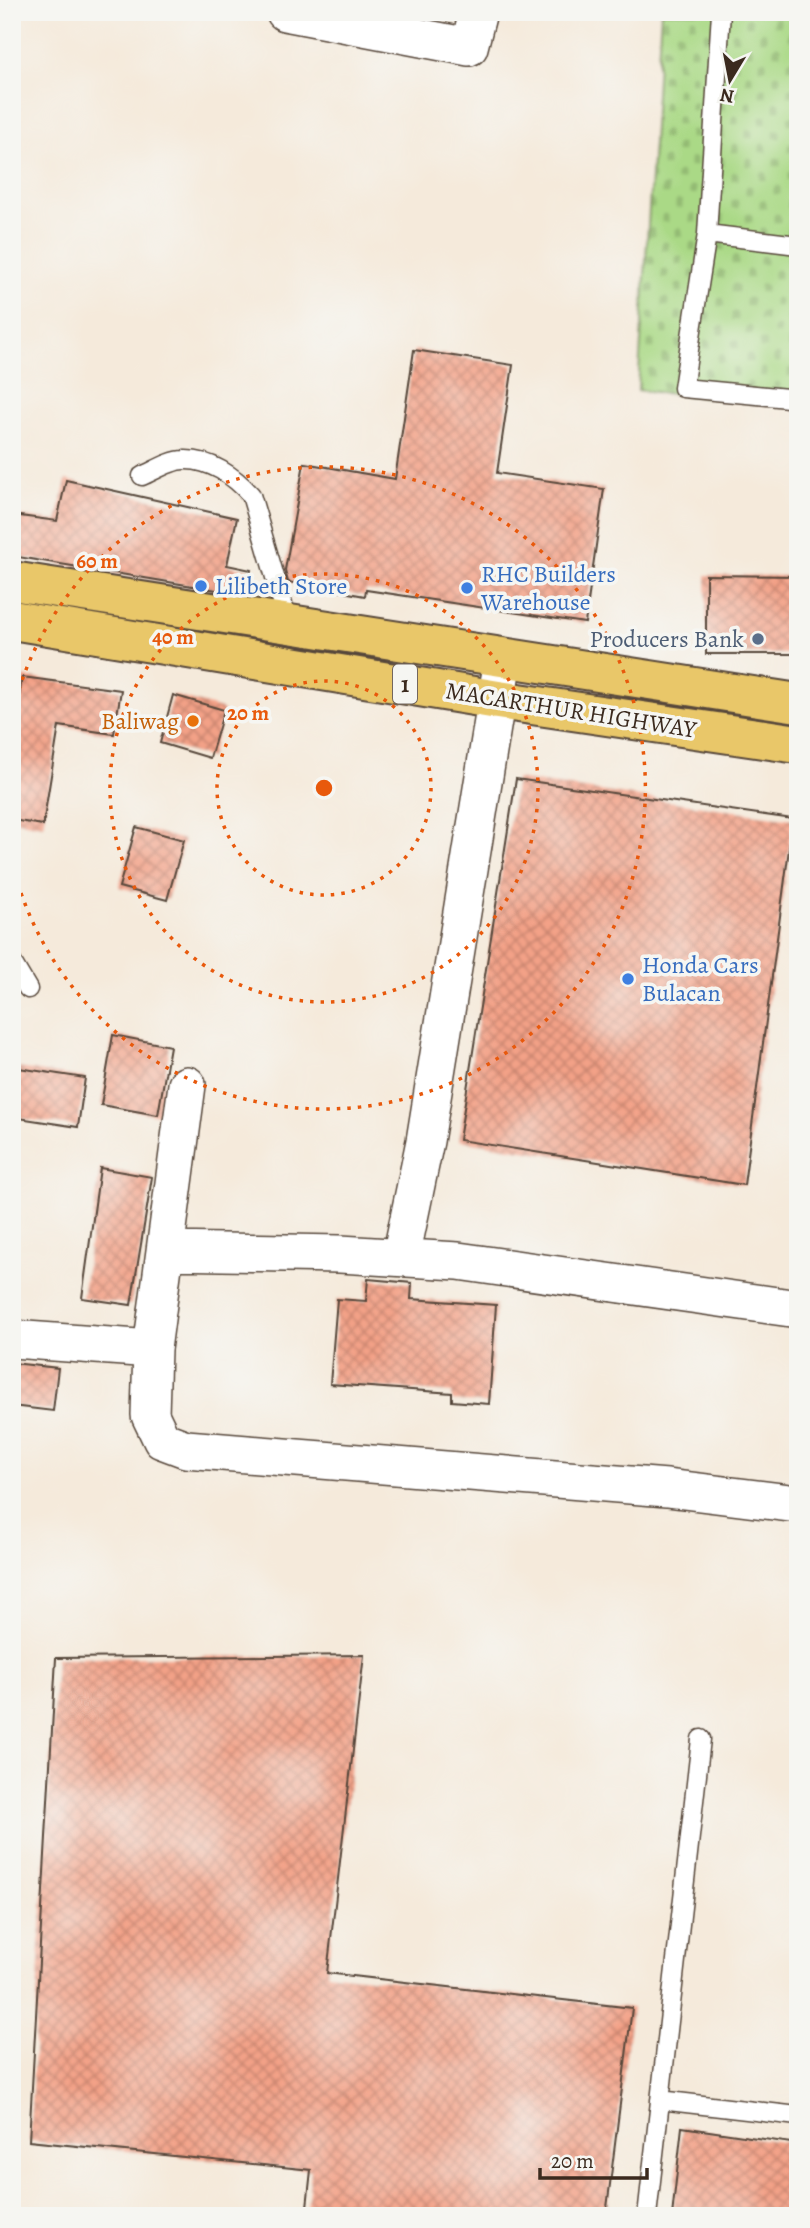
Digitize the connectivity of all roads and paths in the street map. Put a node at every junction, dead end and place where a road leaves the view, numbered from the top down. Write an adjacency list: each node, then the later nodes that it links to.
1 (285, 12): 2 (street)
2 (478, 12)
3 (722, 12): 4 (lane)
4 (707, 234): 5 (lane); 6 (lane)
5 (798, 245)
6 (798, 399)
7 (142, 475): 10 (lane)
8 (12, 581): 10 (highway, MACARTHUR HIGHWAY / 1)
9 (12, 620): 12 (highway, MACARTHUR HIGHWAY / 1)
10 (289, 625): 11 (highway, MACARTHUR HIGHWAY / 1)
11 (503, 659): 12 (street); 13 (highway, MACARTHUR HIGHWAY / 1)
12 (498, 700): 14 (highway, MACARTHUR HIGHWAY / 1); 19 (street)
13 (798, 703)
14 (798, 744)
15 (12, 962): 16 (lane)
16 (28, 989)
17 (187, 1085): 18 (street)
18 (167, 1251): 19 (street); 22 (street)
19 (401, 1257): 20 (street)
20 (798, 1309)
21 (12, 1339): 22 (street)
22 (152, 1349): 23 (street)
23 (798, 1504)
24 (701, 1739): 25 (lane)
25 (660, 2100): 26 (lane); 27 (lane)
26 (798, 2116)
27 (646, 2216)

